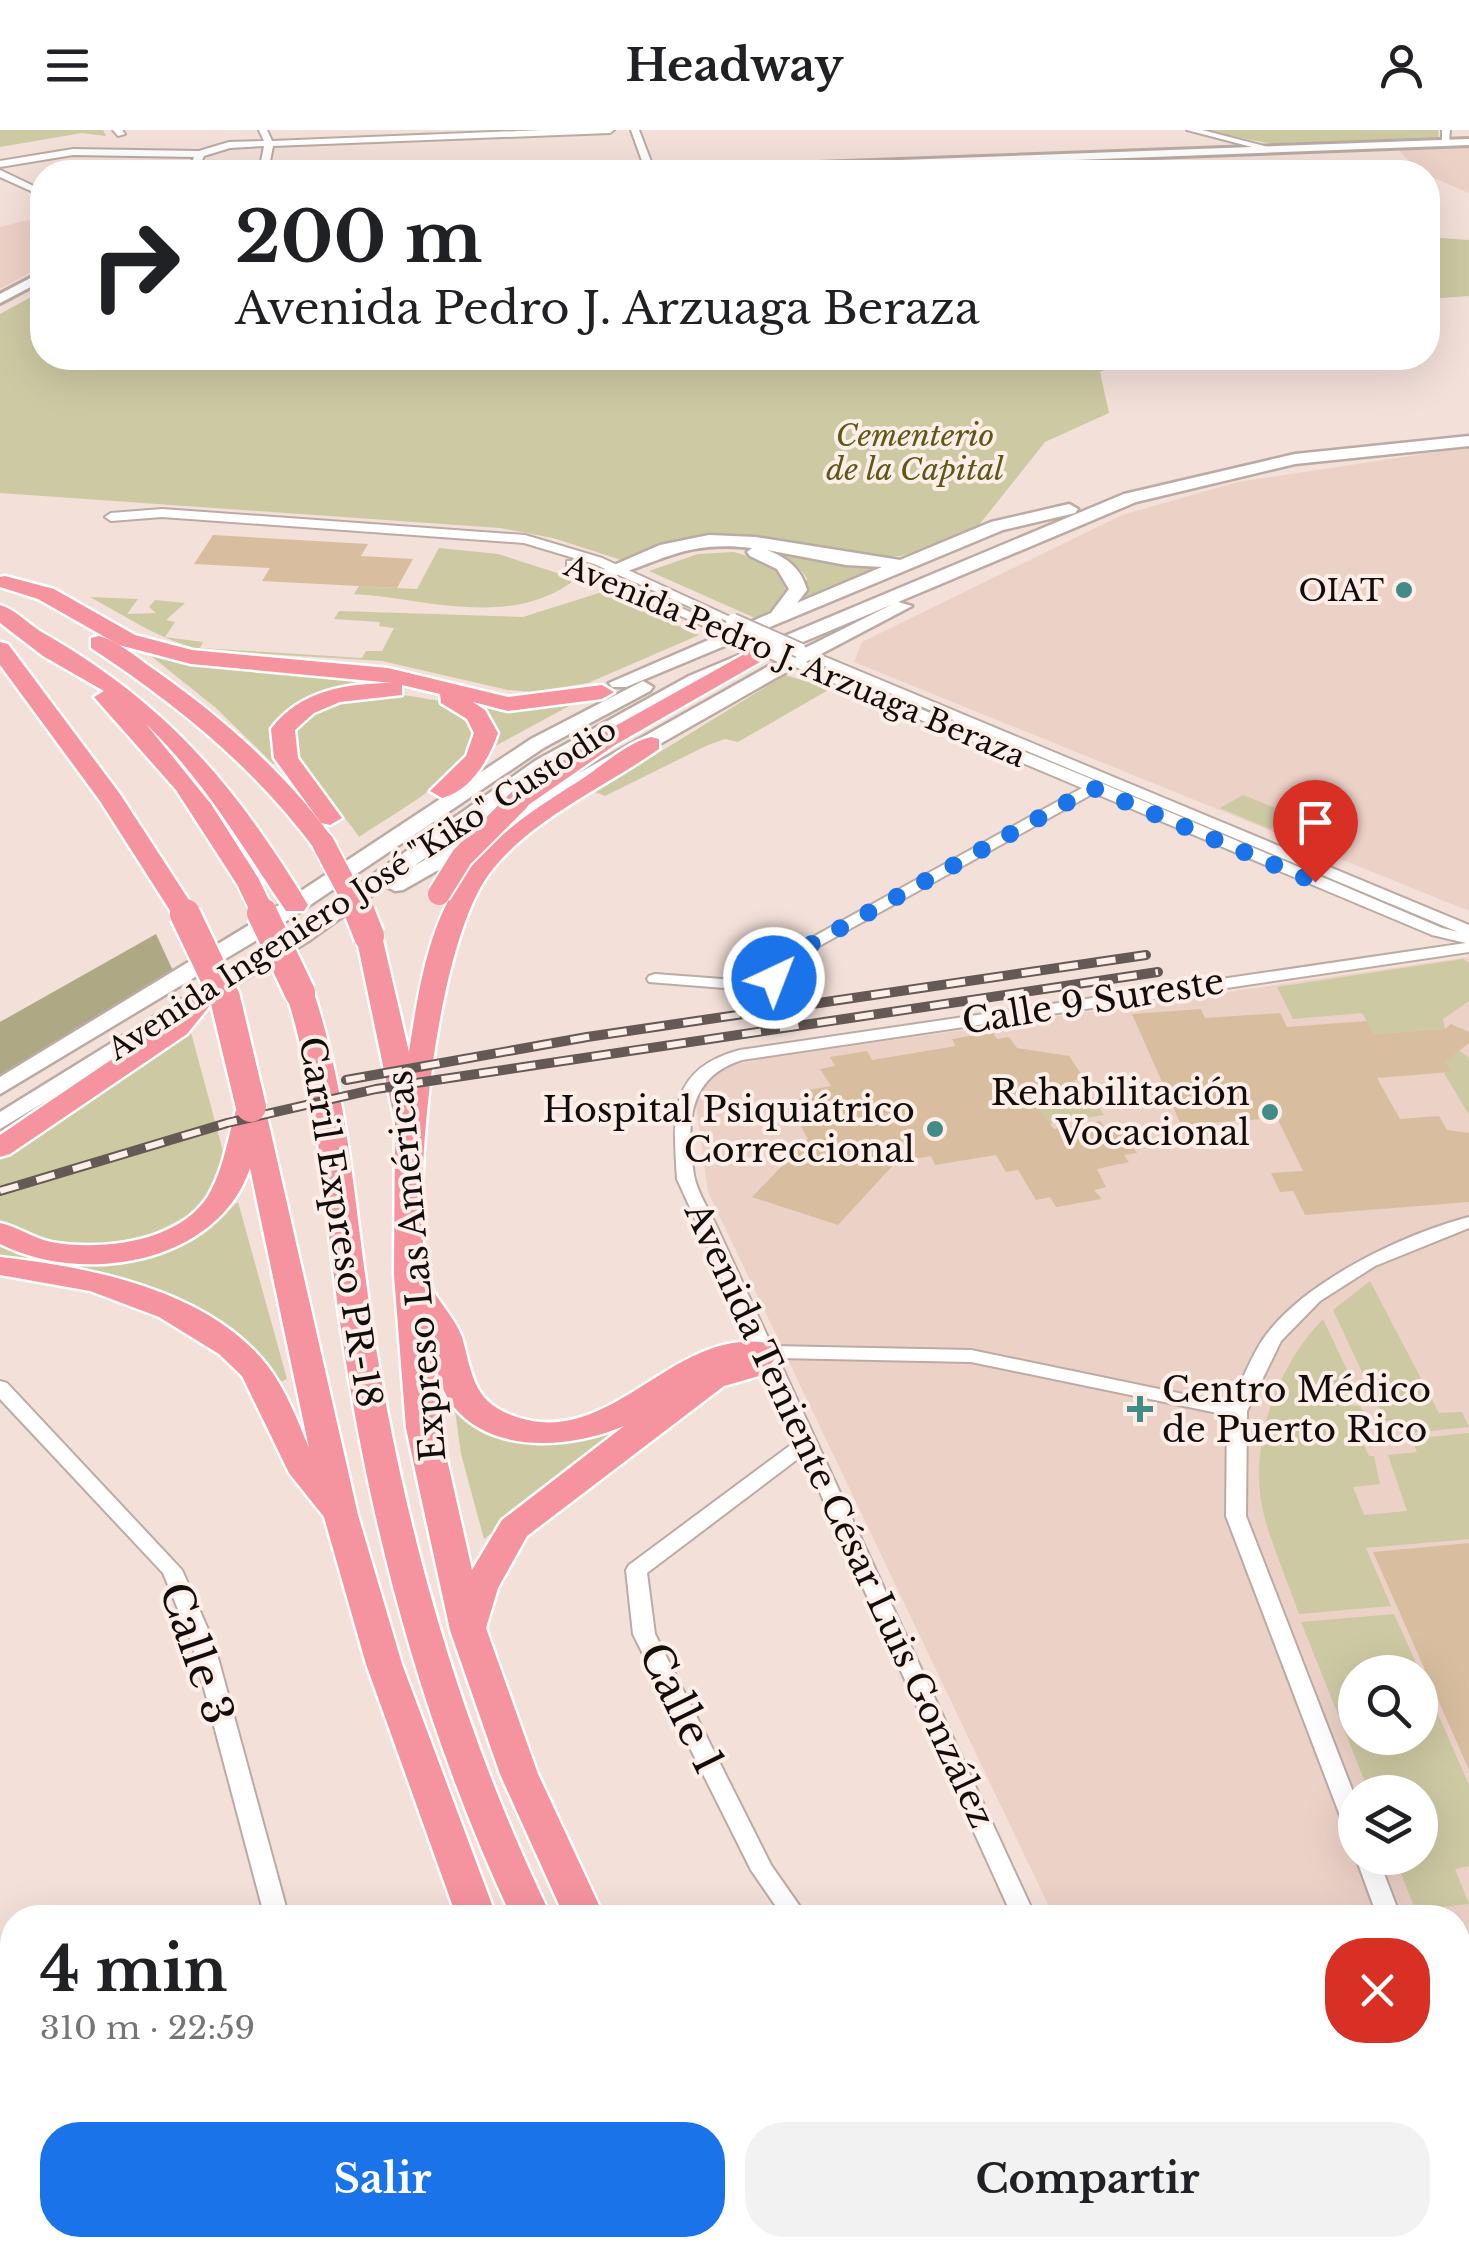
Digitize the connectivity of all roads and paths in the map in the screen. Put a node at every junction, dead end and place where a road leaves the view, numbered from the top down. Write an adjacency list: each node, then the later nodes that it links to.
1 (263, 130): 9 (street)
2 (454, 130): 6 (street)
3 (610, 130): 6 (street)
4 (635, 130): 14 (street)
5 (1191, 130): 10 (street)
6 (466, 136): 9 (street)
7 (1446, 136): 8 (street); 10 (street)
8 (1469, 142)
9 (269, 143): 11 (street); 13 (street)
10 (1270, 149): 15 (street)
11 (200, 154): 12 (street); 16 (street)
12 (198, 160)
13 (266, 160)
14 (646, 160)
15 (989, 160)
16 (0, 164)
17 (0, 173): 18 (street)
18 (30, 187)
19 (30, 283): 20 (street)
20 (0, 299)
21 (1469, 437): 22 (main road, Avenida Ingeniero José "Kiko" Custodio)
22 (1074, 514): 24 (main road); 31 (main road, Avenida Ingeniero José "Kiko" Custodio); 31 (main road); 38 (main road, Avenida Ingeniero José "Kiko" Custodio)
23 (111, 517): 25 (street, Avenida Pedro J. Arzuaga Beraza)
24 (922, 557): 25 (main road); 28 (main road)
25 (615, 575): 28 (main road); 31 (street, Avenida Pedro J. Arzuaga Beraza, bridge); 31 (street, Avenida Pedro J. Arzuaga Beraza, bridge)
26 (2, 580): 32 (highway); 37 (highway, Expreso Las Américas)
27 (0, 612): 29 (highway, Carril Expreso PR-18)
28 (757, 624): 32 (main road)
29 (37, 639): 38 (highway); 66 (highway, Carril Expreso PR-18, bridge)
30 (0, 650): 48 (highway, bridge)
31 (792, 653): 33 (main road); 34 (street, Avenida Pedro J. Arzuaga Beraza); 35 (street, Avenida Pedro J. Arzuaga Beraza); 40 (main road, Avenida Ingeniero José "Kiko" Custodio); 45 (highway, bridge)
32 (602, 692): 36 (main road)
33 (652, 744): 40 (main road); 45 (highway)
34 (1110, 778): 35 (street); 39 (street, Avenida Pedro J. Arzuaga Beraza)
35 (1093, 788): 41 (street, Avenida Pedro J. Arzuaga Beraza); 43 (street)
36 (442, 791): 37 (highway); 38 (main road)
37 (327, 831): 50 (highway, Expreso Las Américas, bridge)
38 (292, 899): 47 (main road, Avenida Ingeniero José "Kiko" Custodio)
39 (1469, 930)
40 (302, 935): 44 (main road, Avenida Ingeniero José "Kiko" Custodio)
41 (1469, 939)
42 (1469, 947): 46 (street, Calle 9 Sureste)
43 (655, 979)
44 (202, 998): 49 (main road, Avenida Ingeniero José "Kiko" Custodio); 51 (highway)
45 (424, 1056): 50 (highway)
46 (718, 1059): 56 (street, Avenida Teniente César Luis González)
47 (0, 1086)
48 (251, 1107): 53 (highway); 60 (highway)
49 (0, 1122)
50 (410, 1123): 55 (highway, Expreso Las Américas)
51 (0, 1148)
52 (1469, 1222): 58 (street)
53 (0, 1232)
54 (0, 1266): 60 (highway)
55 (410, 1274): 56 (highway); 61 (highway, Expreso Las Américas)
56 (766, 1352): 58 (street); 59 (street, Avenida Teniente César Luis González); 61 (highway)
57 (0, 1386): 64 (street, Calle 3)
58 (1237, 1411): 62 (street)
59 (806, 1443): 68 (street, Calle 1); 69 (street, Avenida Teniente César Luis González)
60 (341, 1515): 65 (highway)
61 (468, 1630): 67 (highway, Expreso Las Américas)
62 (1338, 1782)
63 (1374, 1875): 70 (street)
64 (274, 1905)
65 (472, 1905)
66 (525, 1905)
67 (579, 1905)
68 (788, 1905)
69 (1019, 1905)
70 (1385, 1905)

